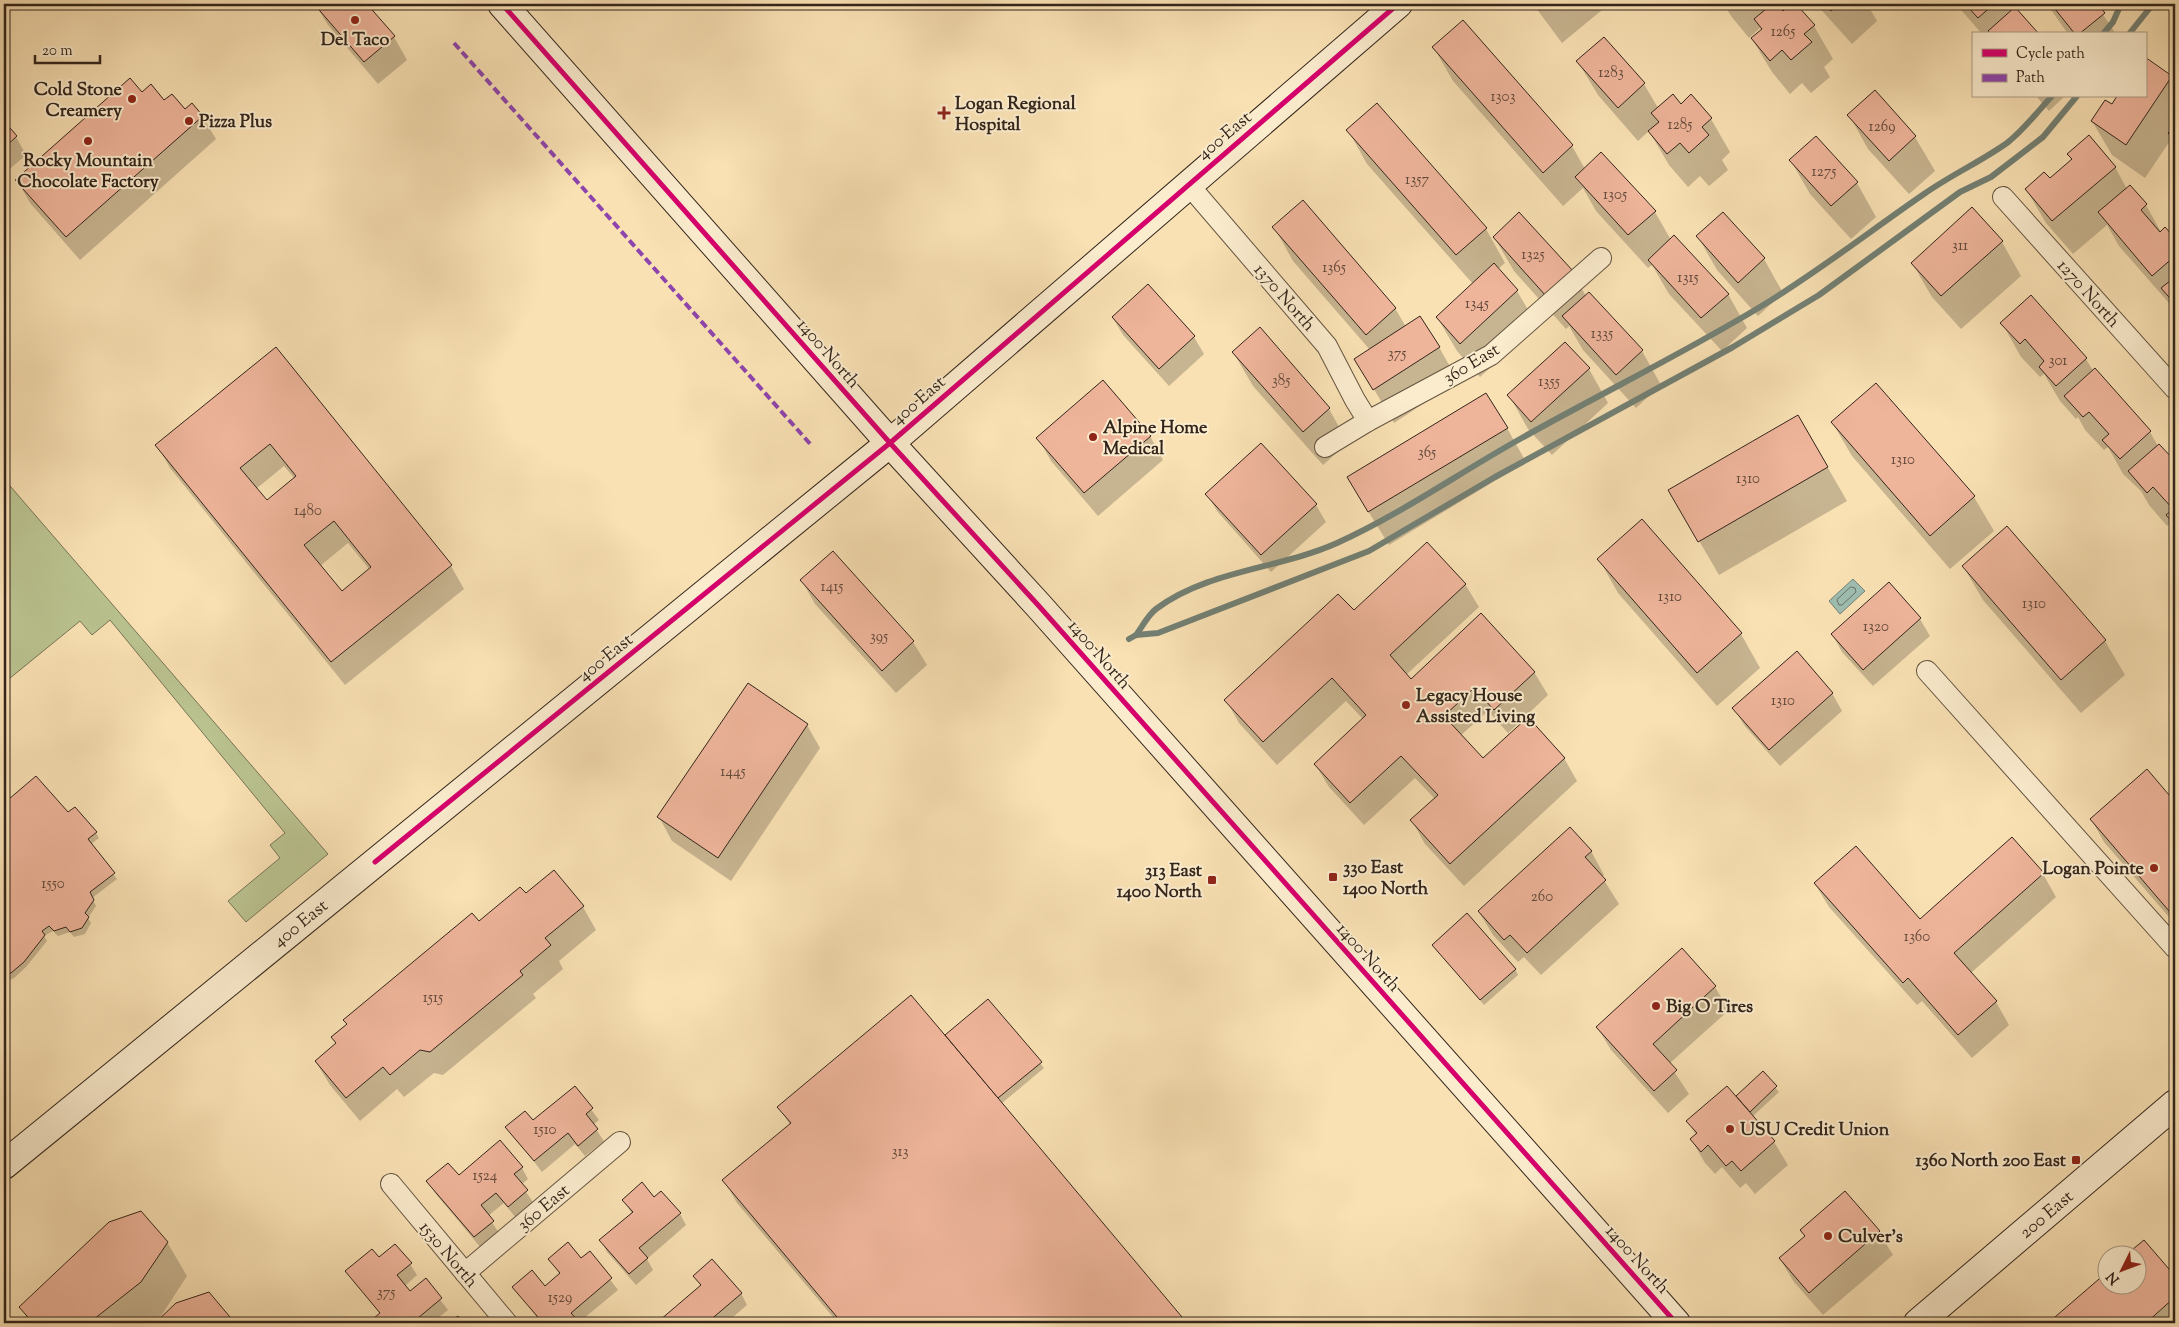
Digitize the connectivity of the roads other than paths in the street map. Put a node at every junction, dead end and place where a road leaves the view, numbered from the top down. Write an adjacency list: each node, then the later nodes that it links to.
1 (502, 4): 8 (main road, 1400 North)
2 (1398, 4): 3 (main road, 400 East)
3 (1188, 184): 7 (street, 1370 North); 8 (main road, 400 East)
4 (2003, 196): 6 (street, 1270 North)
5 (1601, 258): 7 (street, 360 East)
6 (2175, 389)
7 (1368, 421): 9 (street, 360 East)
8 (890, 443): 14 (main road, 400 East); 17 (main road, 1400 North)
9 (1325, 447)
10 (1927, 671): 11 (street)
11 (2175, 948)
12 (2175, 1104): 19 (main road, 200 East)
13 (620, 1142): 16 (street, 360 East)
14 (4, 1165)
15 (390, 1184): 16 (street, 1530 North)
16 (465, 1273): 18 (street, 1530 North)
17 (1675, 1322)
18 (507, 1323)
19 (1918, 1323)

